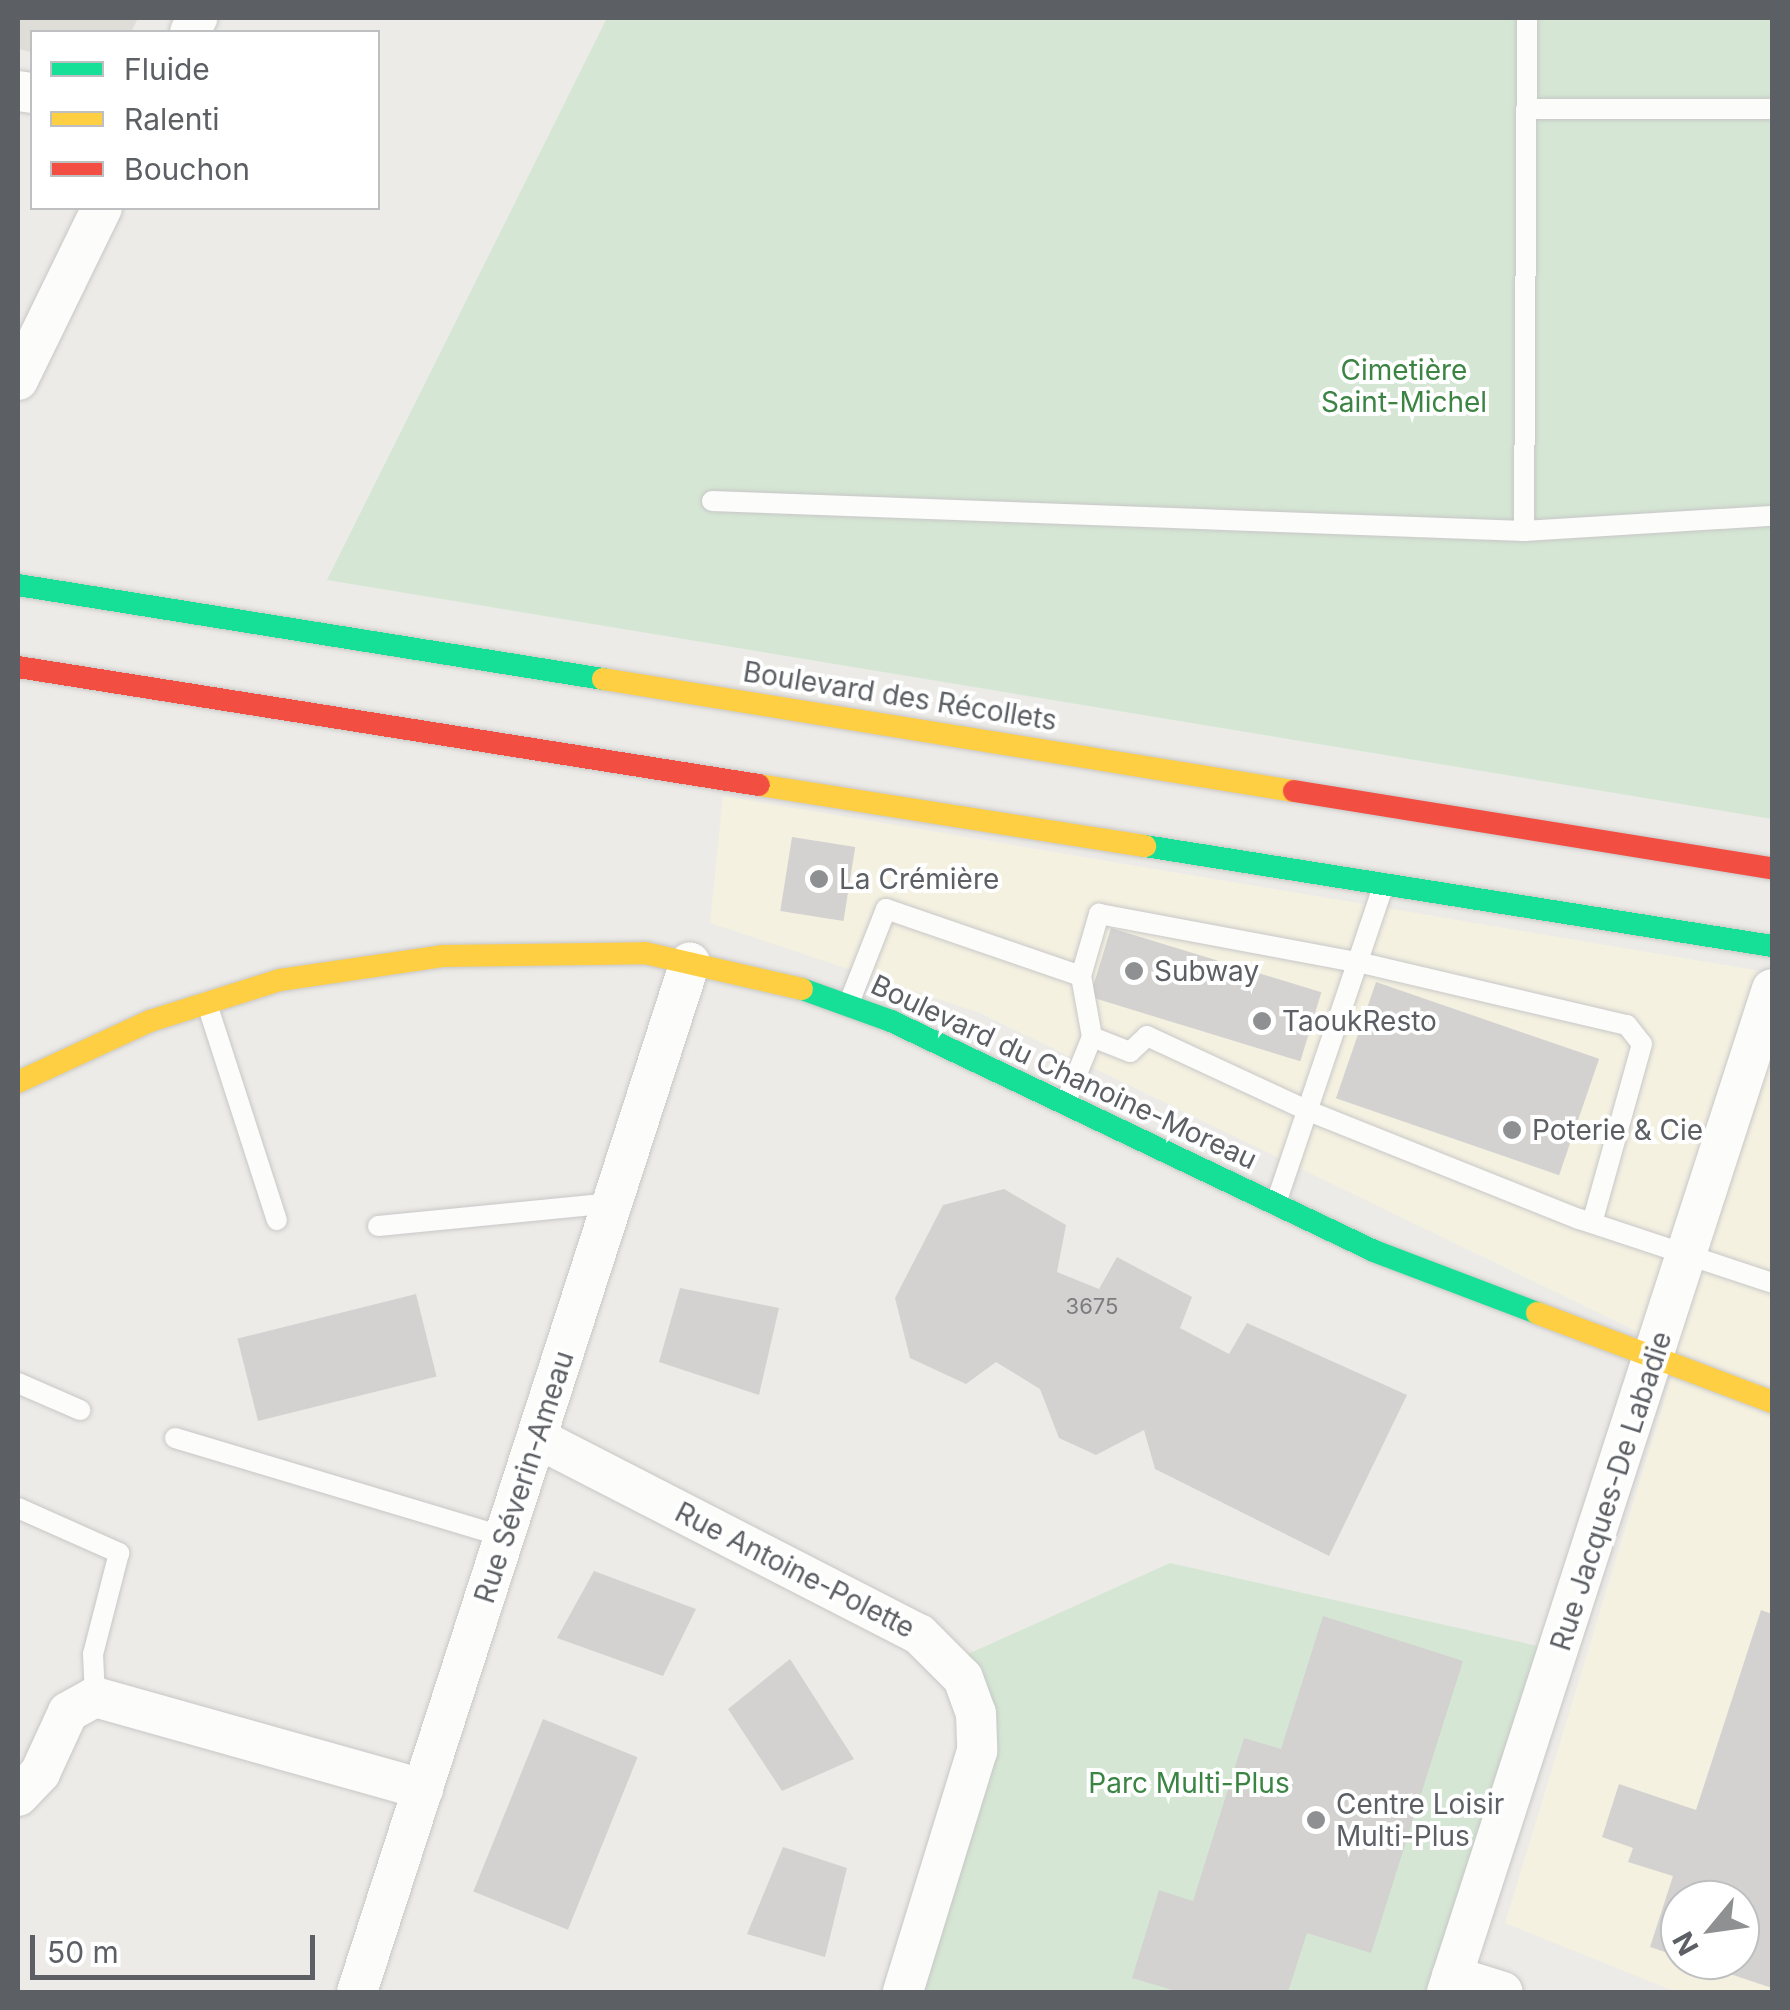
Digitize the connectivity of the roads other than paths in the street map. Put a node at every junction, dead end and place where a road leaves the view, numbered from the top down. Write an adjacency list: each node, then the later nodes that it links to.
1 (1527, 18): 2 (lane)
2 (1526, 109): 3 (lane); 8 (lane)
3 (1772, 109)
4 (101, 210): 5 (street)
5 (18, 380)
6 (712, 501): 8 (lane)
7 (1772, 516): 8 (lane)
8 (1524, 531)
9 (18, 585): 11 (main road, Boulevard des Récollets)
10 (18, 667): 12 (main road)
11 (1772, 868)
12 (1383, 885): 13 (main road); 15 (lane)
13 (1772, 946)
14 (690, 962): 18 (main road, Boulevard du Chanoine-Moreau); 19 (main road, Boulevard du Chanoine-Moreau); 24 (street, Rue Séverin-Ameau)
15 (1362, 963): 16 (lane); 23 (lane); 26 (lane)
16 (1081, 976): 19 (lane); 20 (lane)
17 (1772, 990): 29 (street, Rue Jacques-De Labadie)
18 (206, 1000): 21 (main road, Boulevard du Chanoine-Moreau); 27 (lane)
19 (848, 1004): 22 (main road, Boulevard du Chanoine-Moreau)
20 (1092, 1037): 22 (lane); 23 (lane)
21 (18, 1082)
22 (1066, 1101): 25 (main road, Boulevard du Chanoine-Moreau)
23 (1311, 1112): 25 (lane); 26 (lane)
24 (613, 1204): 28 (lane); 36 (street, Rue Séverin-Ameau)
25 (1276, 1205): 31 (main road, Boulevard du Chanoine-Moreau)
26 (1593, 1219): 29 (lane)
27 (277, 1220)
28 (378, 1226)
29 (1687, 1256): 30 (lane); 31 (street, Rue Jacques-De Labadie)
30 (1772, 1283)
31 (1654, 1360): 33 (main road, Boulevard du Chanoine-Moreau); 42 (street, Rue Jacques-De Labadie)
32 (18, 1383): 34 (lane)
33 (1772, 1402)
34 (80, 1410)
35 (174, 1438): 38 (lane)
36 (537, 1438): 38 (street, Rue Séverin-Ameau); 44 (street, Rue Antoine-Polette)
37 (18, 1508): 39 (lane)
38 (505, 1537): 40 (street, Rue Séverin-Ameau)
39 (95, 1698): 40 (street); 41 (street)
40 (423, 1788): 43 (street, Rue Séverin-Ameau)
41 (18, 1796)
42 (1450, 1984): 45 (street)
43 (357, 1992)
44 (903, 1992)
45 (1503, 1992)

